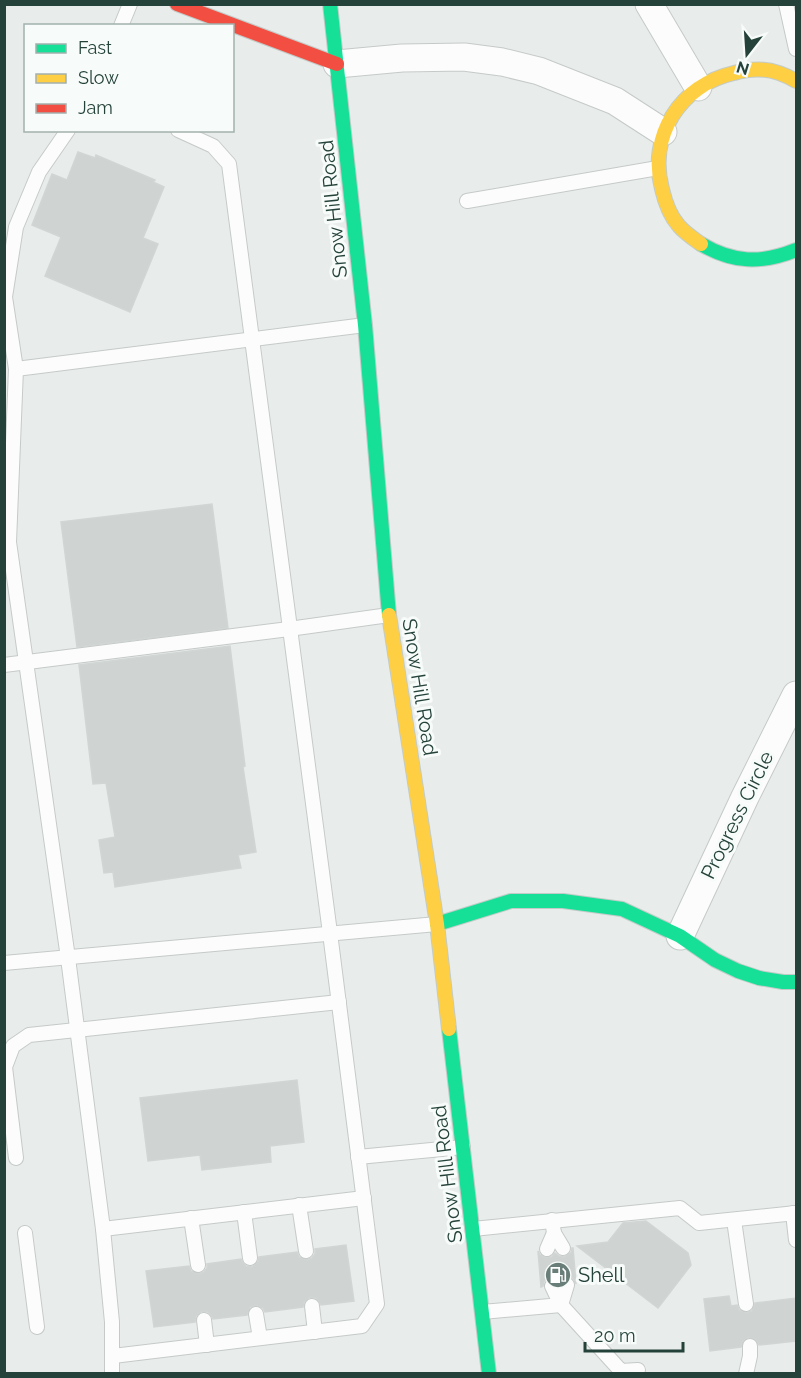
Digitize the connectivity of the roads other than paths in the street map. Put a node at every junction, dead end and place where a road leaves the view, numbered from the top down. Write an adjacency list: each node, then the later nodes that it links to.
1 (130, 4): 6 (lane)
2 (177, 4): 7 (main road)
3 (330, 4): 10 (main road, Snow Hill Road)
4 (649, 4): 12 (street)
5 (786, 4): 9 (lane)
6 (122, 24)
7 (230, 24)
8 (234, 25): 10 (main road)
9 (796, 49)
10 (337, 64): 15 (street); 19 (main road, Snow Hill Road)
11 (796, 81): 12 (main road)
12 (698, 87): 15 (main road)
13 (67, 132): 21 (lane)
14 (182, 132): 20 (lane)
15 (663, 132): 16 (main road)
16 (658, 168): 17 (lane); 18 (main road)
17 (467, 201)
18 (796, 250)
19 (365, 325): 20 (lane); 22 (main road, Snow Hill Road)
20 (252, 340): 21 (lane); 23 (lane)
21 (16, 369): 24 (lane)
22 (389, 615): 23 (lane); 27 (main road, Snow Hill Road)
23 (289, 629): 24 (lane); 28 (lane)
24 (26, 662): 25 (lane); 30 (lane)
25 (4, 665)
26 (796, 695): 29 (street, Progress Circle)
27 (437, 924): 28 (lane); 29 (main road); 35 (main road, Snow Hill Road)
28 (330, 933): 30 (lane); 33 (lane)
29 (680, 936): 32 (main road)
30 (68, 957): 31 (lane); 34 (lane)
31 (4, 963)
32 (796, 982)
33 (339, 1002): 34 (lane); 36 (lane)
34 (78, 1031): 37 (lane); 45 (lane)
35 (463, 1147): 36 (lane); 46 (main road, Snow Hill Road)
36 (358, 1157): 38 (lane)
37 (16, 1158)
38 (364, 1198): 39 (lane); 63 (lane)
39 (299, 1205): 40 (lane); 51 (lane)
40 (244, 1212): 42 (lane); 52 (lane)
41 (795, 1213): 43 (lane); 48 (lane)
42 (191, 1218): 45 (lane); 53 (lane)
43 (734, 1220): 44 (lane); 56 (lane)
44 (553, 1227): 46 (lane); 49 (lane); 50 (lane)
45 (103, 1228): 67 (lane)
46 (472, 1229): 59 (main road, Snow Hill Road)
47 (25, 1233): 62 (lane)
48 (796, 1240)
49 (563, 1248)
50 (547, 1249)
51 (306, 1251)
52 (250, 1258)
53 (198, 1265)
54 (567, 1285): 57 (lane)
55 (552, 1286): 57 (lane)
56 (746, 1304)
57 (561, 1305): 59 (lane); 69 (lane)
58 (312, 1306): 63 (lane)
59 (482, 1312): 71 (main road, Snow Hill Road)
60 (256, 1314): 64 (lane)
61 (204, 1320): 65 (lane)
62 (37, 1327)
63 (315, 1332): 64 (lane)
64 (260, 1338): 65 (lane)
65 (207, 1345): 67 (lane)
66 (750, 1346): 72 (lane)
67 (112, 1356): 70 (lane)
68 (638, 1370): 69 (lane)
69 (621, 1373)
70 (112, 1374)
71 (489, 1374)
72 (746, 1374)

